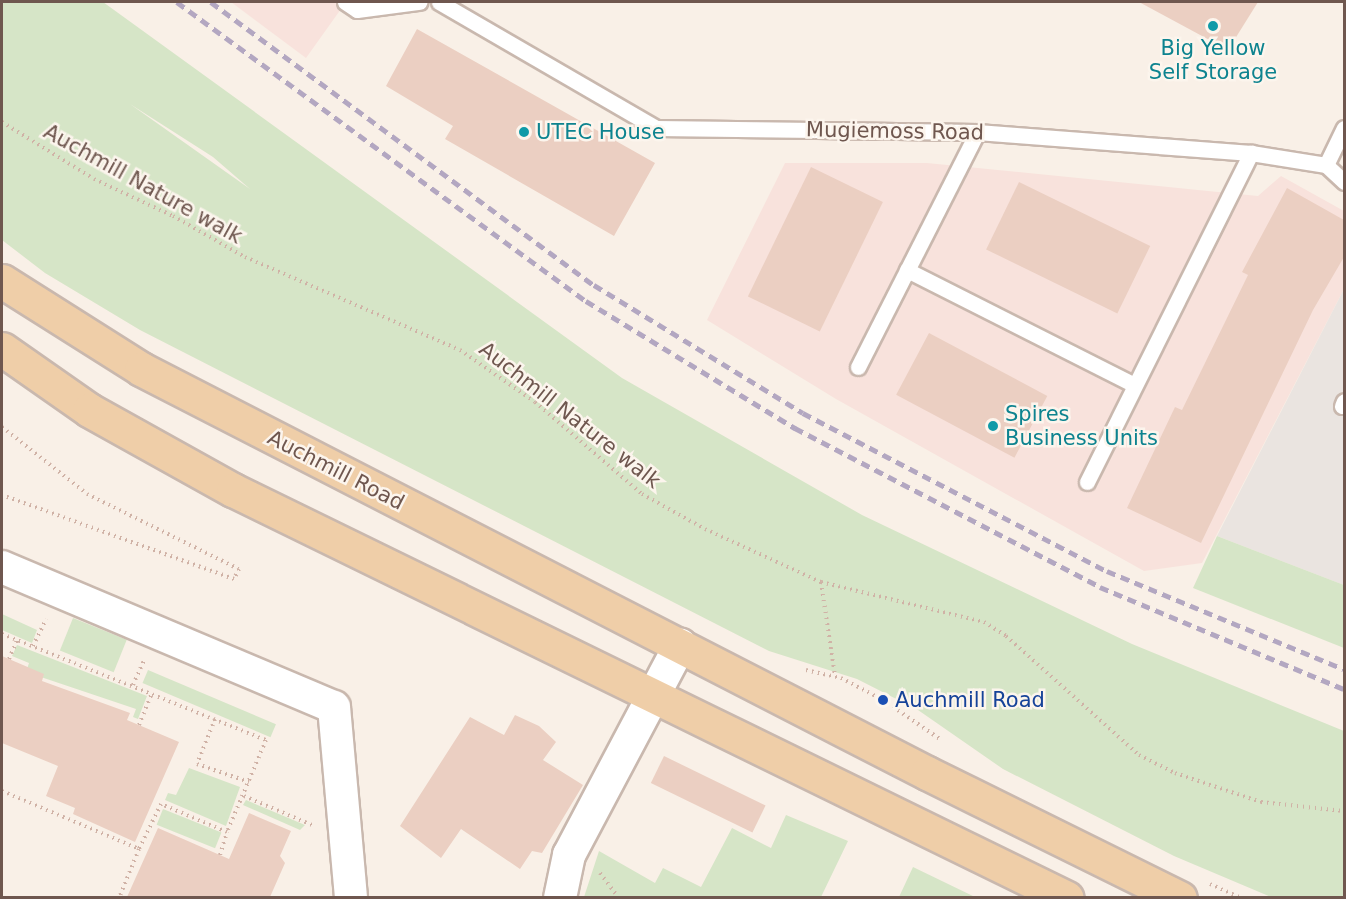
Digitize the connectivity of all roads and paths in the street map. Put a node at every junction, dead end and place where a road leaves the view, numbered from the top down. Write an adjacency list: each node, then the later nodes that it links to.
1 (345, 2): 2 (lane)
2 (419, 2)
3 (449, 3): 6 (lane, Mugiemoss Road)
4 (2, 122): 19 (path, Auchmill Nature walk)
5 (1344, 128): 8 (lane)
6 (977, 132): 7 (lane, Mugiemoss Road); 10 (lane)
7 (1251, 153): 8 (lane, Mugiemoss Road); 14 (lane)
8 (1326, 165): 9 (lane)
9 (1344, 182)
10 (907, 270): 13 (lane); 14 (lane)
11 (2, 281): 22 (main road, Auchmill Road)
12 (2, 349): 26 (main road)
13 (858, 367)
14 (1135, 385): 16 (lane)
15 (2, 427): 17 (path)
16 (1087, 482)
17 (2, 495)
18 (2, 567): 34 (street)
19 (821, 582): 24 (path); 32 (path, Auchmill Nature walk)
20 (2, 634): 21 (path)
21 (16, 640): 23 (path); 25 (path)
22 (680, 645): 26 (street); 41 (main road, Auchmill Road)
23 (9, 659)
24 (835, 676)
25 (152, 693): 27 (path); 28 (path)
26 (651, 694): 39 (street); 40 (main road)
27 (215, 719): 29 (path); 29 (path)
28 (139, 725)
29 (249, 782): 31 (path)
30 (2, 791): 35 (path)
31 (244, 796): 33 (path); 34 (path)
32 (1344, 812)
33 (227, 832): 35 (path); 36 (path)
34 (345, 839): 38 (street)
35 (139, 849): 37 (path)
36 (220, 855)
37 (119, 897)
38 (351, 897)
39 (560, 897)
40 (1067, 897)
41 (1180, 897)

